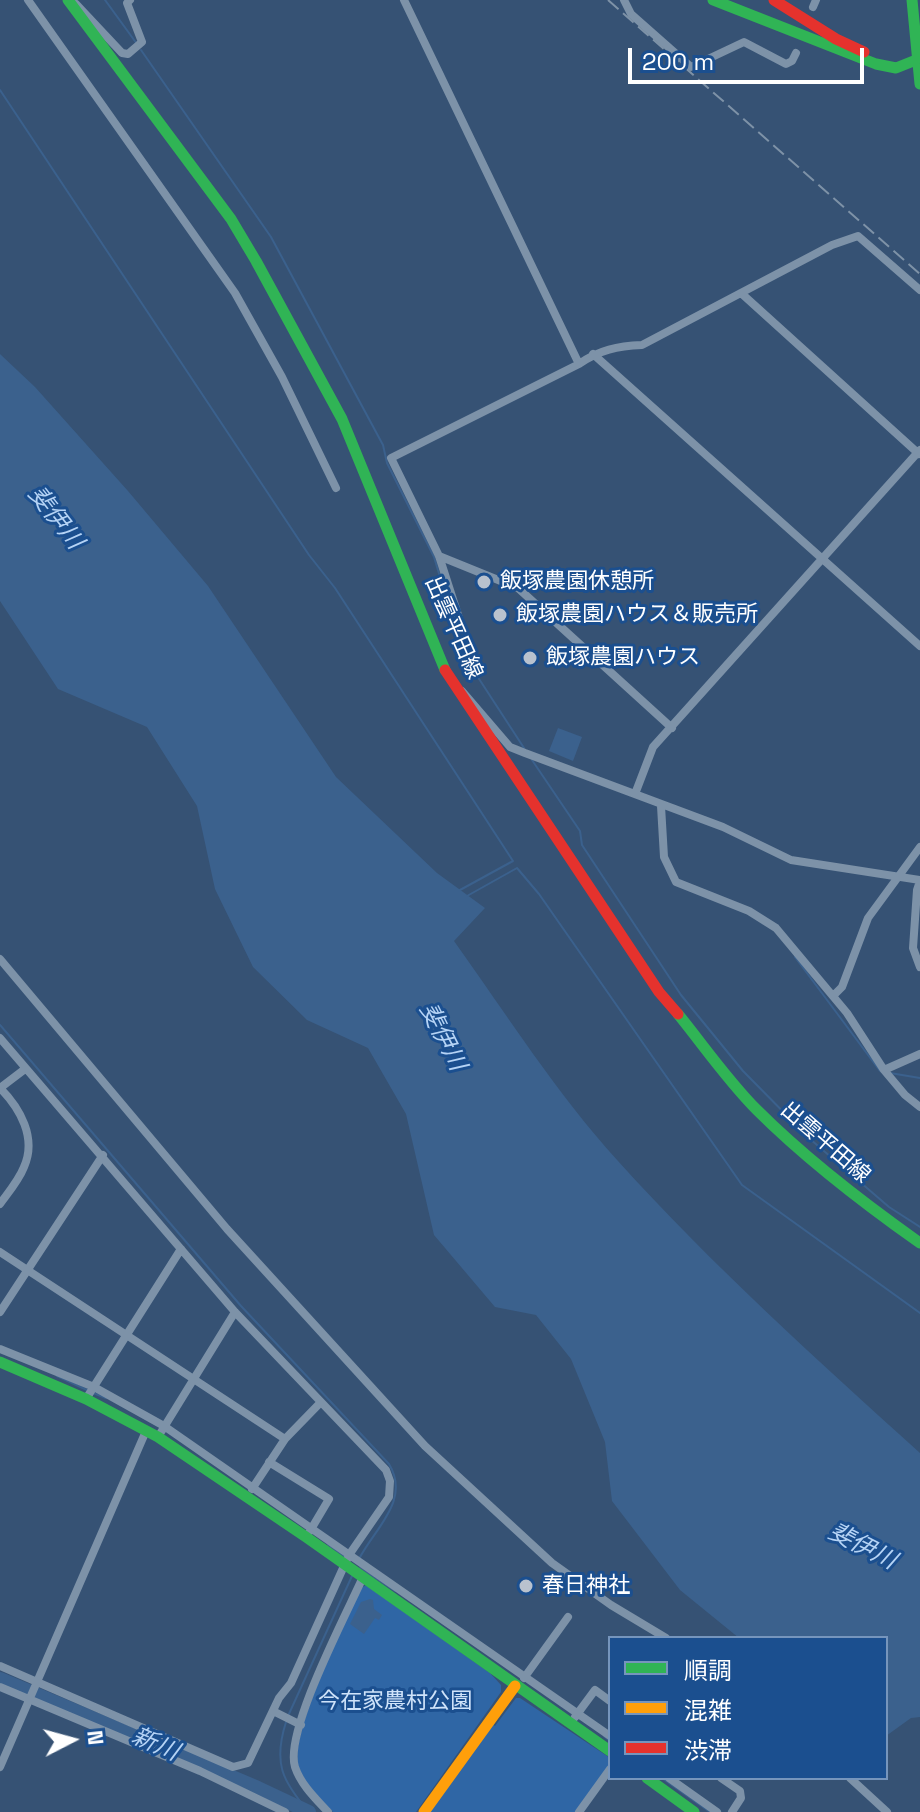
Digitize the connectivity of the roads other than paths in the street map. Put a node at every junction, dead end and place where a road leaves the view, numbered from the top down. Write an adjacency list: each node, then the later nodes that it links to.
1 (28, 0): 17 (street)
2 (71, 0): 3 (street); 22 (main road, 出雲平田線)
3 (130, 0)
4 (404, 0): 15 (street)
5 (624, 0): 9 (street)
6 (713, 0): 10 (main road)
7 (774, 0): 10 (main road)
8 (912, 0): 10 (main road)
9 (796, 53)
10 (916, 60): 11 (main road)
11 (920, 84)
12 (920, 290): 13 (street)
13 (741, 293): 14 (street); 16 (street)
14 (593, 354): 15 (street); 19 (street)
15 (579, 364): 18 (street)
16 (919, 452): 19 (street)
17 (336, 488)
18 (439, 556): 20 (street); 23 (street)
19 (824, 558): 21 (street); 23 (street)
20 (460, 621)
21 (920, 646)
22 (448, 678): 24 (street); 40 (main road, 出雲平田線)
23 (672, 728): 24 (street)
24 (635, 794): 25 (street)
25 (661, 806): 27 (street); 31 (street)
26 (920, 847): 27 (street)
27 (899, 875): 28 (street); 31 (street)
28 (920, 880): 30 (street)
29 (0, 959): 64 (street)
30 (920, 967)
31 (833, 996): 35 (street)
32 (0, 1038): 34 (street)
33 (920, 1054): 35 (street)
34 (25, 1069): 36 (street); 38 (street)
35 (884, 1070): 37 (street)
36 (0, 1088): 39 (street)
37 (920, 1107)
38 (103, 1155): 41 (street); 43 (street)
39 (0, 1204)
40 (920, 1243)
41 (181, 1249): 45 (street); 46 (street)
42 (0, 1252): 43 (street)
43 (26, 1270): 44 (street); 46 (street)
44 (0, 1312)
45 (235, 1312): 49 (street); 52 (street)
46 (127, 1336): 49 (street); 50 (street)
47 (0, 1349): 50 (street)
48 (0, 1362): 51 (main road)
49 (194, 1379): 53 (street); 55 (street)
50 (94, 1387): 51 (street); 53 (street)
51 (86, 1399): 54 (main road)
52 (321, 1402): 55 (street); 60 (street)
53 (164, 1426): 54 (street); 57 (street)
54 (152, 1434): 58 (main road); 69 (street)
55 (285, 1439): 56 (street)
56 (269, 1462): 57 (street); 59 (street)
57 (253, 1486): 58 (street); 59 (street)
58 (246, 1497): 59 (main road)
59 (309, 1532): 60 (main road)
60 (347, 1560): 61 (main road); 62 (street); 74 (street)
61 (363, 1577): 62 (main road); 76 (street)
62 (413, 1606): 65 (street); 66 (main road)
63 (568, 1617): 68 (street)
64 (663, 1636)
65 (485, 1647): 66 (street); 68 (street)
66 (478, 1658): 71 (main road)
67 (0, 1666): 69 (street)
68 (526, 1677): 71 (street); 75 (street)
69 (36, 1684): 72 (street); 74 (street)
70 (0, 1687): 72 (street)
71 (516, 1687): 75 (main road); 87 (main road)
72 (30, 1700): 79 (street); 85 (street)
73 (608, 1700): 75 (street)
74 (275, 1712): 76 (street)
75 (575, 1718): 77 (street); 78 (main road)
76 (300, 1724): 86 (street)
77 (608, 1735)
78 (608, 1749)
79 (0, 1767)
80 (608, 1772): 88 (street)
81 (650, 1780): 89 (main road)
82 (672, 1780): 90 (street)
83 (724, 1780): 91 (street)
84 (852, 1780): 92 (street)
85 (285, 1812)
86 (328, 1812)
87 (424, 1812)
88 (579, 1812)
89 (694, 1812)
90 (717, 1812)
91 (732, 1812)
92 (887, 1812)

